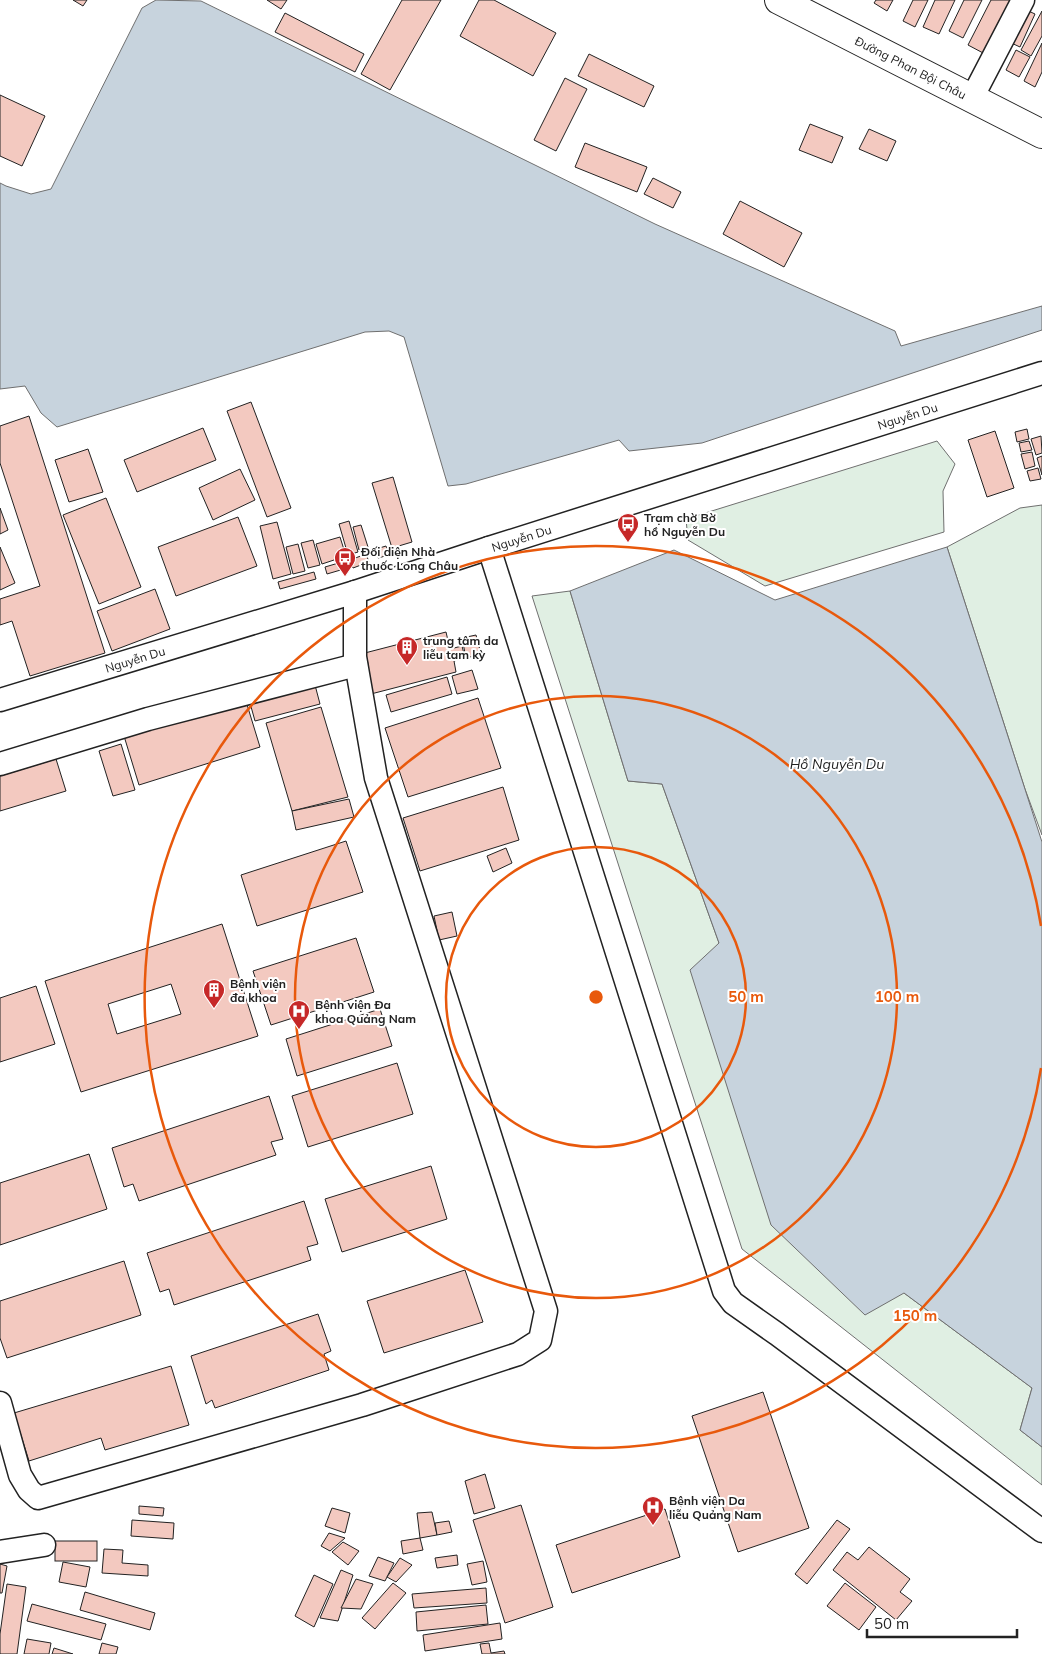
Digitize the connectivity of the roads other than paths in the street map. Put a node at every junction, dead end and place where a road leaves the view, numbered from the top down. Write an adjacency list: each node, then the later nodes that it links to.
1 (779, 0): 3 (main road, Đường Phan Bội Châu)
2 (1023, 0): 3 (street)
3 (972, 98): 4 (main road, Đường Phan Bội Châu)
4 (1042, 134)
5 (1042, 373): 6 (street, Nguyễn Du)
6 (490, 548): 7 (street, Nguyễn Du); 12 (street)
7 (354, 592): 8 (street); 9 (street, Nguyễn Du)
8 (356, 665): 10 (street); 11 (street)
9 (0, 700)
10 (0, 764)
11 (0, 1403)
12 (1042, 1531)
13 (44, 1545): 14 (street)
14 (0, 1552)

